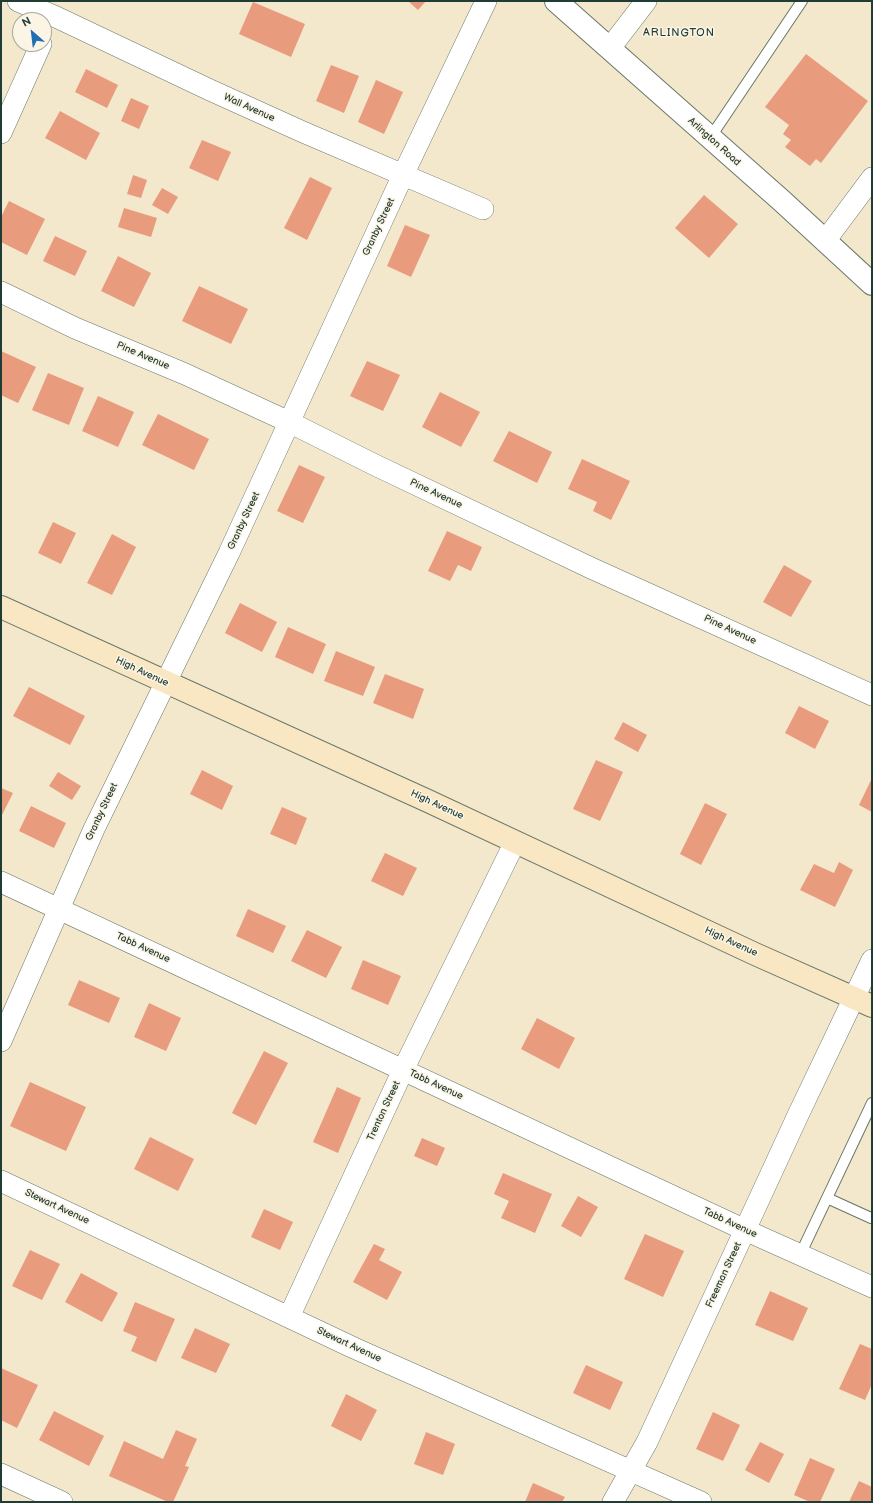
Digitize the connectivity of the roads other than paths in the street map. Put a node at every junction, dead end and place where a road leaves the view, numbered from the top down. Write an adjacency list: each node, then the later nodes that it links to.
1 (18, 1): 6 (street, Wall Avenue)
2 (486, 1): 12 (street, Granby Street)
3 (556, 1): 8 (street, Arlington Road)
4 (646, 1): 8 (street)
5 (802, 1): 11 (lane)
6 (58, 8): 7 (street); 12 (street, Wall Avenue)
7 (52, 21)
8 (610, 48): 11 (street, Arlington Road)
9 (38, 52): 10 (street)
10 (1, 133)
11 (710, 138): 15 (street, Arlington Road)
12 (403, 175): 14 (street, Wall Avenue); 18 (street, Granby Street)
13 (872, 178): 15 (street)
14 (483, 209)
15 (825, 241): 16 (street, Arlington Road)
16 (872, 284)
17 (1, 292): 18 (street, Pine Avenue)
18 (289, 422): 20 (street, Granby Street); 21 (street, Pine Avenue)
19 (1, 607): 20 (main road, High Avenue)
20 (165, 682): 22 (main road, High Avenue); 24 (street, Granby Street)
21 (872, 695)
22 (515, 842): 26 (main road, High Avenue); 28 (street, Trenton Street)
23 (1, 882): 24 (street, Tabb Avenue)
24 (60, 909): 27 (street, Granby Street); 28 (street, Tabb Avenue)
25 (872, 960): 26 (street, Freeman Street)
26 (863, 1002): 33 (street, Freeman Street)
27 (1, 1041)
28 (403, 1070): 33 (street, Tabb Avenue); 36 (street, Trenton Street)
29 (872, 1104): 31 (lane)
30 (1, 1181): 36 (street, Stewart Avenue)
31 (827, 1198): 32 (lane); 34 (lane)
32 (872, 1216)
33 (745, 1230): 34 (street, Tabb Avenue); 37 (street, Freeman Street)
34 (800, 1255): 35 (street, Tabb Avenue)
35 (872, 1287)
36 (289, 1317): 37 (street, Stewart Avenue)
37 (630, 1471): 40 (street, Freeman Street); 41 (street, Stewart Avenue)
38 (1, 1474): 39 (street)
39 (62, 1502)
40 (613, 1502)
41 (701, 1502)

